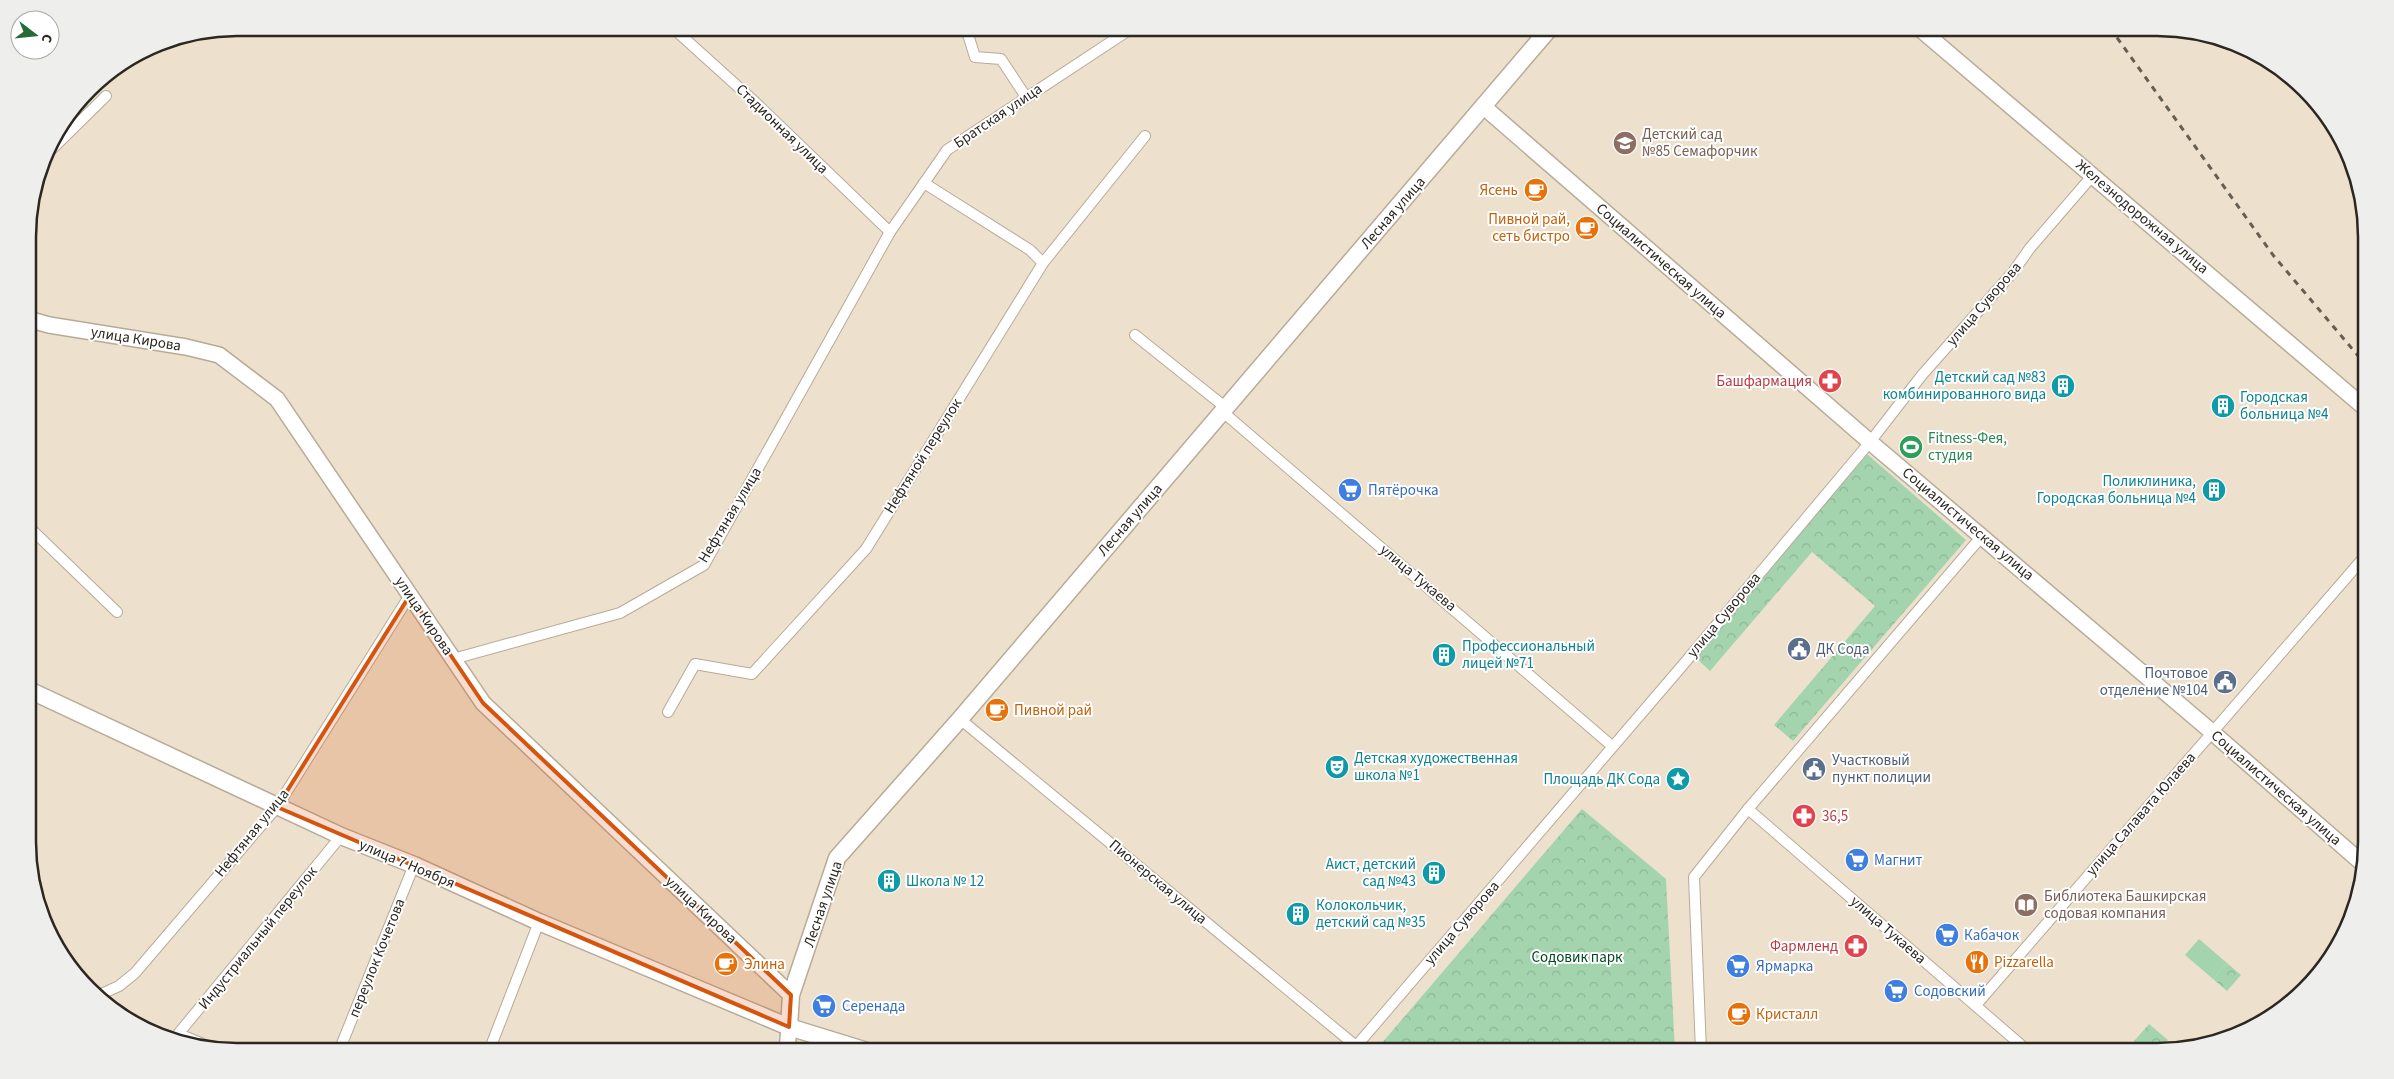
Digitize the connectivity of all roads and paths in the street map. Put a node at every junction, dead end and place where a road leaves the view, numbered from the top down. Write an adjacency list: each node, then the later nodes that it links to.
1 (682, 36): 13 (street, Стадионная улица)
2 (968, 36): 7 (street)
3 (1120, 36): 7 (street, Братская улица)
4 (1543, 36): 8 (main road, Лесная улица)
5 (1928, 36): 11 (street, Железнодорожная улица)
6 (106, 96): 10 (street)
7 (1026, 97): 12 (street, Братская улица)
8 (1484, 107): 18 (main road, Лесная улица); 19 (street, Социалистическая улица)
9 (1145, 136): 14 (street, Нефтяной переулок)
10 (62, 140)
11 (2093, 175): 17 (street, Железнодорожная улица); 19 (street, улица Суворова)
12 (924, 183): 13 (street, Братская улица); 14 (street)
13 (890, 232): 25 (street, Нефтяная улица)
14 (1043, 263): 27 (street, Нефтяной переулок)
15 (36, 322): 23 (street, улица Кирова)
16 (1135, 335): 18 (street, улица Тукаева)
17 (2358, 402)
18 (1223, 412): 28 (main road, Лесная улица); 30 (street, улица Тукаева)
19 (1870, 442): 21 (street, Социалистическая улица); 30 (street, улица Суворова)
20 (36, 534): 24 (street)
21 (1982, 536): 29 (street, Социалистическая улица); 32 (street)
22 (2358, 564): 29 (street, улица Салавата Юлаева)
23 (410, 595): 25 (street, улица Кирова); 31 (street, Нефтяная улица)
24 (117, 612)
25 (453, 659): 38 (street, улица Кирова)
26 (36, 693): 31 (main road, улица 7 Ноября)
27 (668, 712)
28 (960, 719): 38 (main road, Лесная улица); 46 (street, Пионерская улица)
29 (2212, 732): 34 (street, Социалистическая улица); 39 (street, улица Салавата Юлаева)
30 (1612, 746): 47 (street, улица Суворова)
31 (277, 807): 33 (main road, улица 7 Ноября); 37 (street, Нефтяная улица)
32 (1748, 809): 39 (street, улица Тукаева); 48 (street)
33 (340, 836): 35 (main road, улица 7 Ноября); 41 (street, Индустриальный переулок)
34 (2357, 858)
35 (414, 866): 36 (main road, улица 7 Ноября); 42 (street, переулок Кочетова)
36 (538, 922): 40 (main road, улица 7 Ноября); 43 (street)
37 (105, 993)
38 (791, 995): 40 (main road, Лесная улица)
39 (1976, 1005): 49 (street, улица Тукаева)
40 (789, 1027): 44 (street, Лесная улица); 45 (main road, улица 7 Ноября)
41 (179, 1034)
42 (343, 1043)
43 (492, 1043)
44 (788, 1043)
45 (841, 1043)
46 (1347, 1043)
47 (1359, 1043)
48 (1701, 1043)
49 (2019, 1043)

